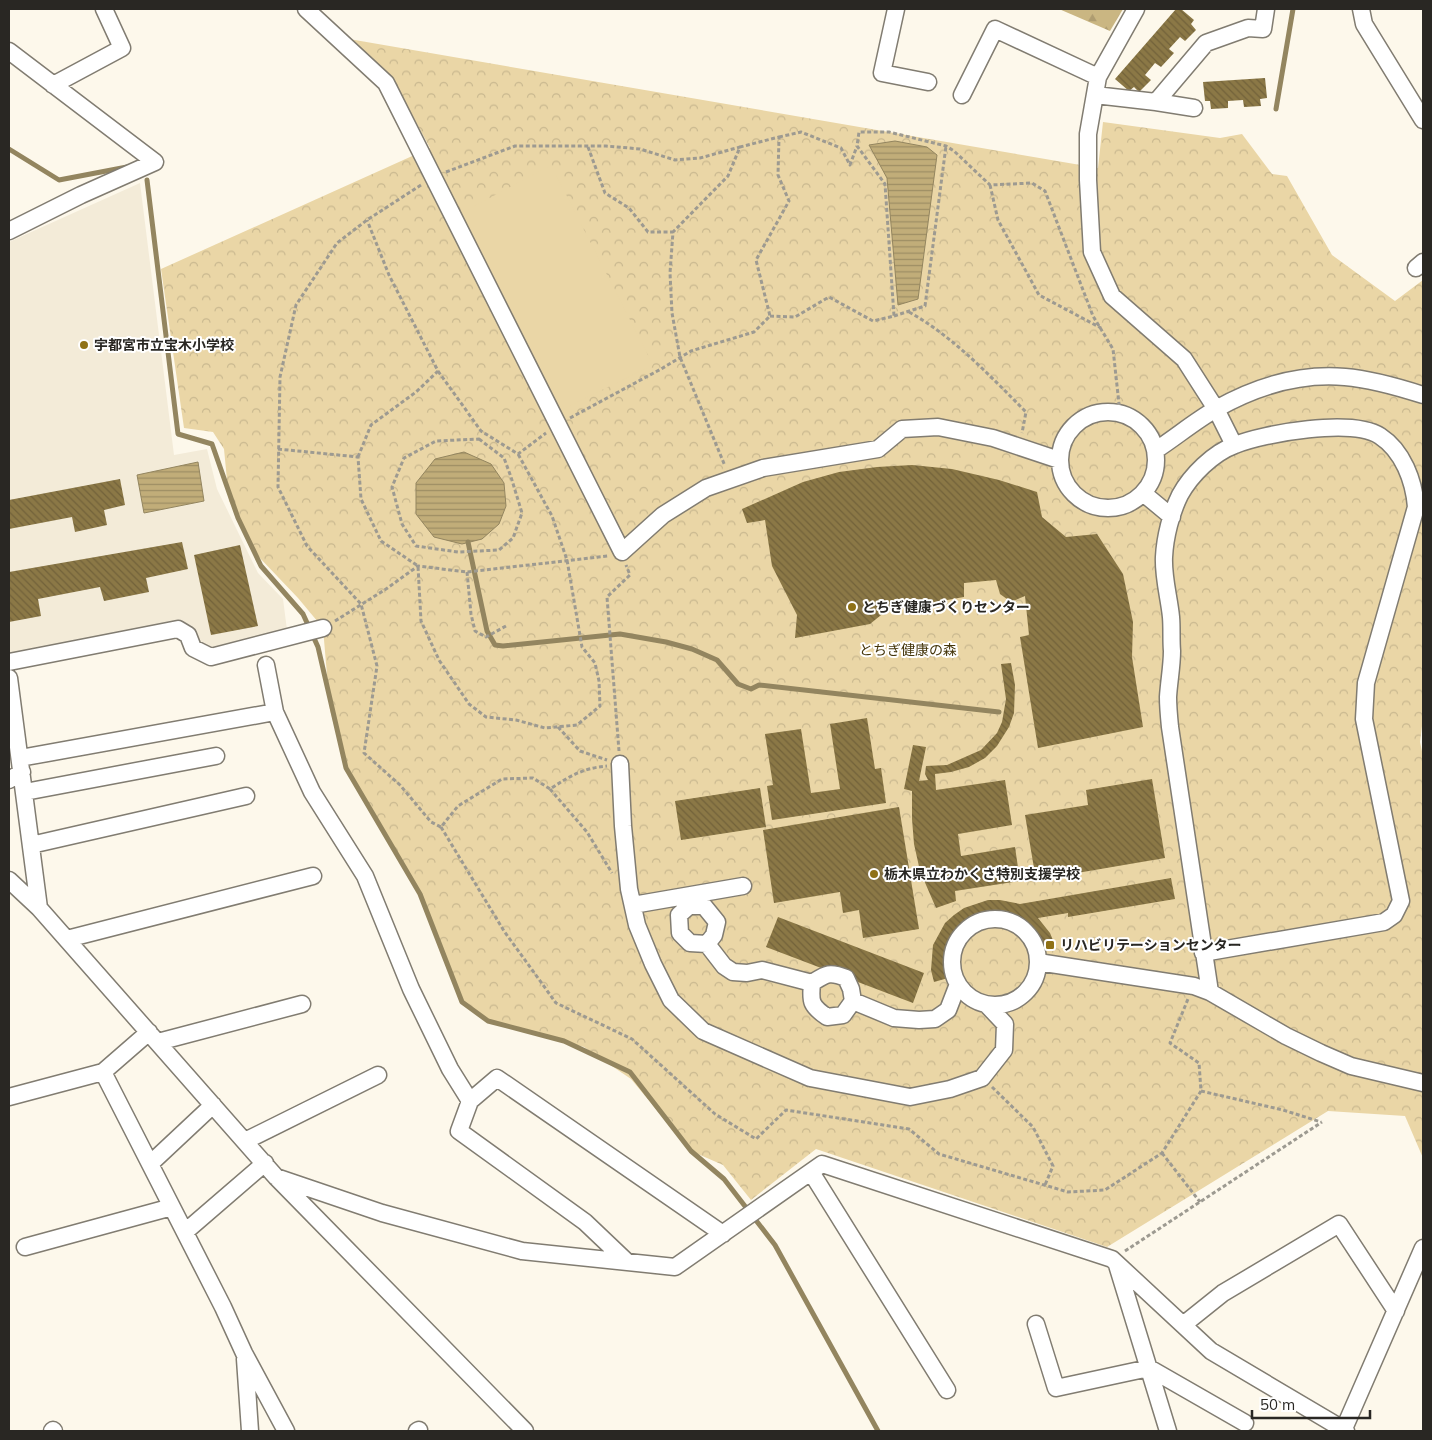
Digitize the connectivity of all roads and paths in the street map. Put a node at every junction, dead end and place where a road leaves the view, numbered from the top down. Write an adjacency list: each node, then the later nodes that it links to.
1 (104, 9): 10 (street)
2 (306, 9): 21 (street)
3 (896, 9): 9 (street)
4 (1136, 9): 8 (street)
5 (1266, 9): 13 (street)
6 (1361, 9): 15 (street)
7 (9, 51): 10 (street)
8 (1098, 77): 11 (street); 12 (street)
9 (928, 82)
10 (53, 85): 24 (street)
11 (962, 95)
12 (1095, 95): 13 (street); 33 (street)
13 (1156, 102): 14 (street)
14 (1194, 108)
15 (1423, 120)
16 (779, 137): 18 (path); 20 (path); 27 (path)
17 (588, 146): 20 (path); 21 (path); 25 (path)
18 (857, 146): 19 (path); 28 (path)
19 (946, 146): 22 (path); 26 (path)
20 (740, 147): 25 (path)
21 (433, 177): 23 (path); 35 (street)
22 (990, 185): 29 (path); 29 (path)
23 (368, 220): 31 (path); 38 (path)
24 (9, 231)
25 (673, 232): 30 (path)
26 (908, 312): 28 (path); 37 (path)
27 (770, 316): 28 (path); 30 (path)
28 (894, 316)
29 (1101, 328): 34 (path)
30 (680, 357): 35 (path); 44 (path)
31 (438, 371): 40 (path); 41 (path)
32 (1423, 395): 33 (street)
33 (1216, 409): 36 (street); 39 (street)
34 (1120, 413): 39 (street); 42 (street)
35 (558, 424): 40 (path); 47 (street)
36 (1234, 445): 46 (street); 74 (street)
37 (1020, 447): 42 (street); 44 (street)
38 (278, 449): 41 (path); 51 (path)
39 (1156, 450): 45 (street)
40 (518, 454): 48 (path)
41 (358, 457): 49 (path)
42 (1059, 460): 45 (street)
43 (512, 477): 43 (path)
44 (730, 480): 47 (street)
45 (1143, 493): 46 (street)
46 (1172, 517): 74 (street)
47 (616, 554): 48 (path); 60 (path)
48 (567, 560): 50 (path); 58 (path)
49 (418, 566): 50 (path); 51 (path); 58 (path)
50 (467, 572): 52 (path)
51 (361, 604): 53 (path); 62 (path)
52 (506, 626)
53 (322, 628): 54 (street)
54 (9, 662)
55 (266, 665): 57 (street)
56 (9, 678): 61 (street)
57 (275, 712): 61 (street); 89 (street)
58 (558, 727): 60 (path)
59 (216, 756): 63 (street)
60 (620, 764): 62 (path); 70 (street)
61 (17, 770): 63 (street)
62 (550, 789): 68 (path)
63 (25, 792): 65 (street)
64 (246, 796): 65 (street)
65 (32, 845): 71 (street)
66 (312, 876): 72 (street)
67 (9, 880): 71 (street)
68 (616, 881)
69 (743, 886): 70 (street)
70 (633, 905): 85 (street)
71 (40, 908): 72 (street)
72 (67, 939): 82 (street)
73 (707, 944): 76 (street)
74 (1203, 953): 78 (street)
75 (1038, 962): 77 (street); 78 (street); 81 (street)
76 (812, 983): 79 (street); 79 (street)
77 (958, 984): 79 (street); 81 (street)
78 (1210, 992): 86 (street)
79 (852, 1001)
80 (302, 1004): 82 (street)
81 (987, 1005): 85 (street)
82 (153, 1037): 83 (street); 90 (street)
83 (103, 1072): 88 (street); 94 (street)
84 (378, 1075): 91 (street)
85 (982, 1078): 97 (path)
86 (1423, 1083)
87 (1201, 1091): 98 (path)
88 (9, 1097)
89 (470, 1101): 101 (street); 104 (street)
90 (213, 1105): 91 (street); 94 (street)
91 (245, 1141): 93 (street)
92 (1162, 1153): 98 (path)
93 (265, 1163): 96 (street); 100 (street)
94 (150, 1164): 99 (street)
95 (811, 1172): 101 (street); 105 (street); 111 (street)
96 (276, 1177): 104 (street); 115 (street)
97 (1045, 1185)
98 (1200, 1202): 105 (path)
99 (172, 1207): 100 (street); 102 (street)
100 (185, 1232): 109 (street)
101 (723, 1234): 104 (street)
102 (25, 1247)
103 (1423, 1248): 106 (street)
104 (626, 1261)
105 (1115, 1262): 108 (street); 110 (street)
106 (1396, 1311): 108 (street); 117 (street)
107 (1036, 1324): 110 (street)
108 (1183, 1326): 117 (street)
109 (244, 1353): 113 (street); 114 (street)
110 (1149, 1368): 112 (street); 116 (street)
111 (947, 1390)
112 (1245, 1423)
113 (250, 1431)
114 (286, 1431)
115 (525, 1431)
116 (1168, 1431)
117 (1345, 1431)

